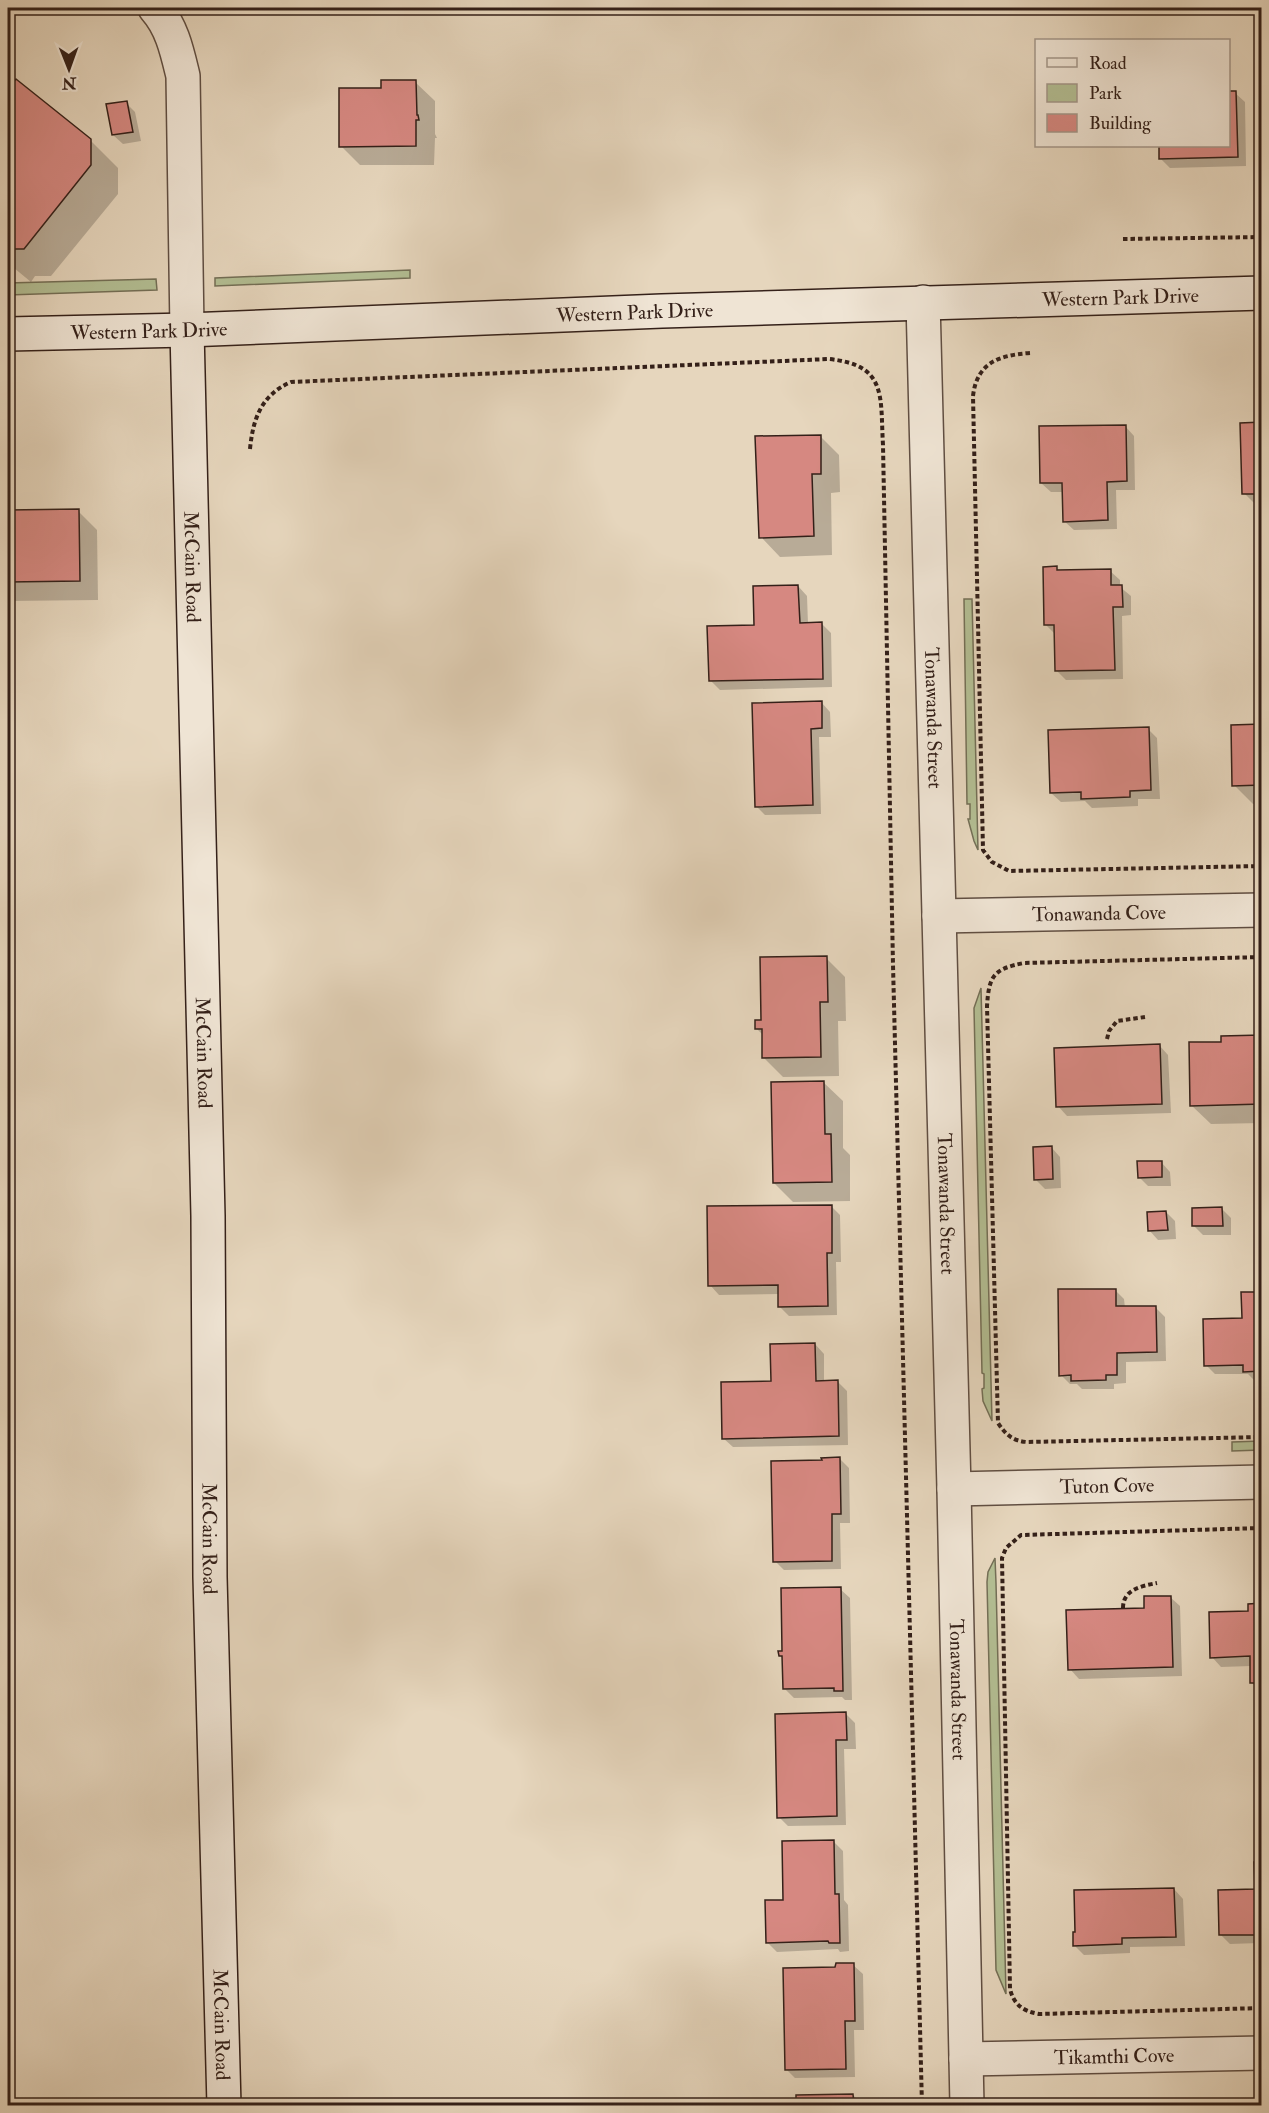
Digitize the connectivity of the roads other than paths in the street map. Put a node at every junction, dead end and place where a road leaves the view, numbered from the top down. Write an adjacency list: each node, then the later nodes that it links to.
1 (155, 8): 4 (street, McCain Road)
2 (1262, 293): 3 (street, Western Park Drive)
3 (923, 302): 4 (street, Western Park Drive); 7 (street, Tonawanda Street)
4 (187, 330): 5 (street, Western Park Drive); 12 (street, McCain Road)
5 (8, 334)
6 (1262, 910): 7 (street, Tonawanda Cove)
7 (939, 916): 9 (street, Tonawanda Street)
8 (1262, 1482): 9 (street, Tuton Cove)
9 (954, 1489): 11 (street, Tonawanda Street)
10 (1262, 2053): 11 (street, Tikamthi Cove)
11 (966, 2059): 13 (street, Tonawanda Street)
12 (224, 2106)
13 (967, 2106)

